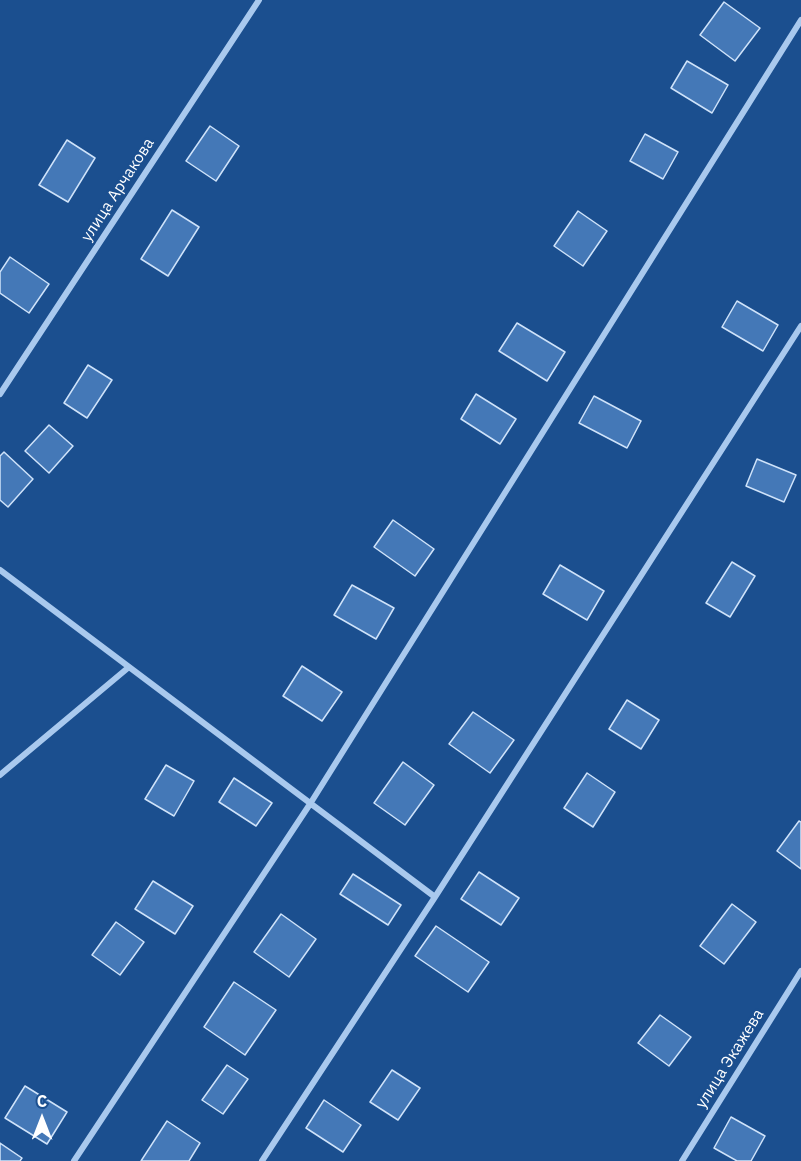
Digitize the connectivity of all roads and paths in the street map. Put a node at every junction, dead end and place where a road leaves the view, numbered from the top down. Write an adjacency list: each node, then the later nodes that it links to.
1 (259, 0): 4 (street, улица Арчакова)
2 (801, 20): 8 (street)
3 (801, 326): 9 (street)
4 (0, 394)
5 (0, 570): 6 (street)
6 (129, 667): 7 (street); 8 (street)
7 (0, 775)
8 (310, 804): 9 (street); 11 (street)
9 (435, 897): 12 (street)
10 (801, 971): 13 (street, улица Экажева)
11 (74, 1161)
12 (262, 1161)
13 (682, 1161)

